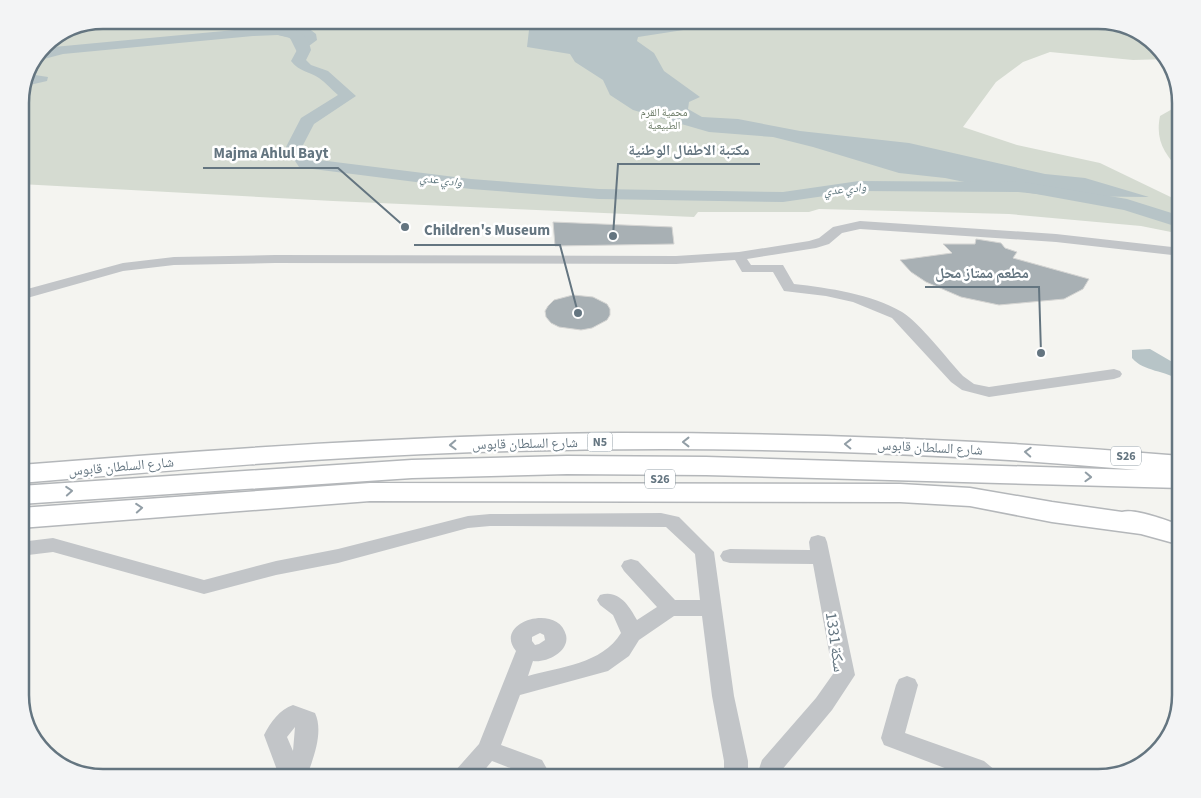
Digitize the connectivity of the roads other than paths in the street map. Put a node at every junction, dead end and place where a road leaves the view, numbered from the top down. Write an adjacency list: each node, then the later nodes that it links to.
1 (1172, 251): 2 (street)
2 (739, 256): 3 (street); 4 (street)
3 (29, 293)
4 (1114, 374)
5 (1070, 454): 6 (highway, S26); 7 (highway, شارع السلطان قابوس / N5); 8 (highway, شارع السلطان قابوس / N5, one-way to 8)
6 (1172, 459)
7 (1172, 464)
8 (29, 473)
9 (1172, 480): 10 (highway, شارع السلطان قابوس / N5, one-way to 9)
10 (173, 484): 11 (highway, شارع السلطان قابوس / N5, one-way to 10); 13 (highway, S26)
11 (29, 494)
12 (29, 517): 13 (highway, one-way to 13)
13 (1142, 524): 14 (highway, S26)
14 (1172, 532)
15 (29, 548): 20 (street)
16 (730, 556): 29 (street, سكة 1331)
17 (632, 566): 19 (street)
18 (608, 600): 21 (street)
19 (670, 608): 20 (street); 21 (street)
20 (711, 608): 28 (street)
21 (632, 634): 24 (street)
22 (527, 650): 24 (street)
23 (906, 685): 30 (street)
24 (511, 689): 25 (street)
25 (488, 750): 26 (street); 27 (street)
26 (471, 769)
27 (535, 769)
28 (736, 769)
29 (770, 769)
30 (977, 769)

